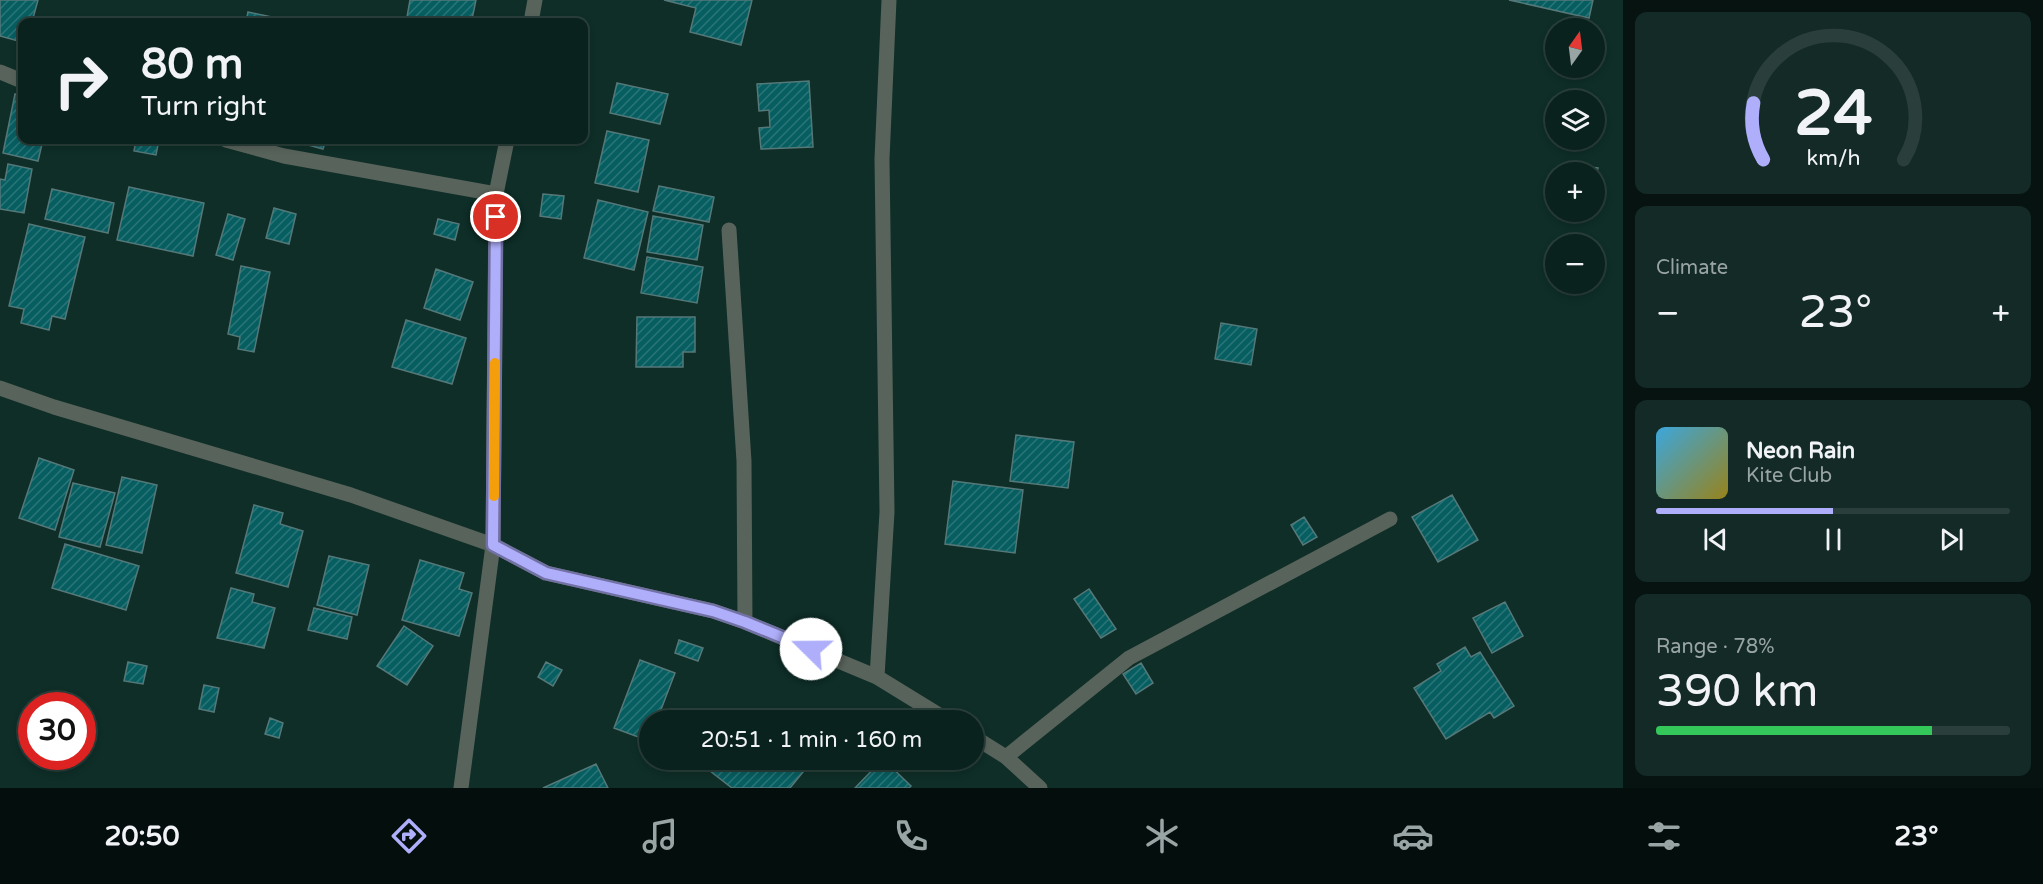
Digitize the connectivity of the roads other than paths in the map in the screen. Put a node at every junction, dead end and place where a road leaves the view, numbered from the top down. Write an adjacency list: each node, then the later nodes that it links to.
1 (536, 0): 3 (street)
2 (890, 0): 14 (street)
3 (532, 18)
4 (0, 72): 5 (street)
5 (18, 79)
6 (240, 144): 8 (street)
7 (506, 144): 8 (street)
8 (496, 194): 12 (street)
9 (729, 230): 13 (street)
10 (0, 388): 12 (street)
11 (1390, 519): 17 (street)
12 (493, 545): 13 (street); 18 (street)
13 (745, 622): 14 (street)
14 (877, 677): 15 (street)
15 (930, 710)
16 (984, 743): 17 (street)
17 (1006, 757): 19 (street)
18 (461, 788)
19 (1040, 788)

